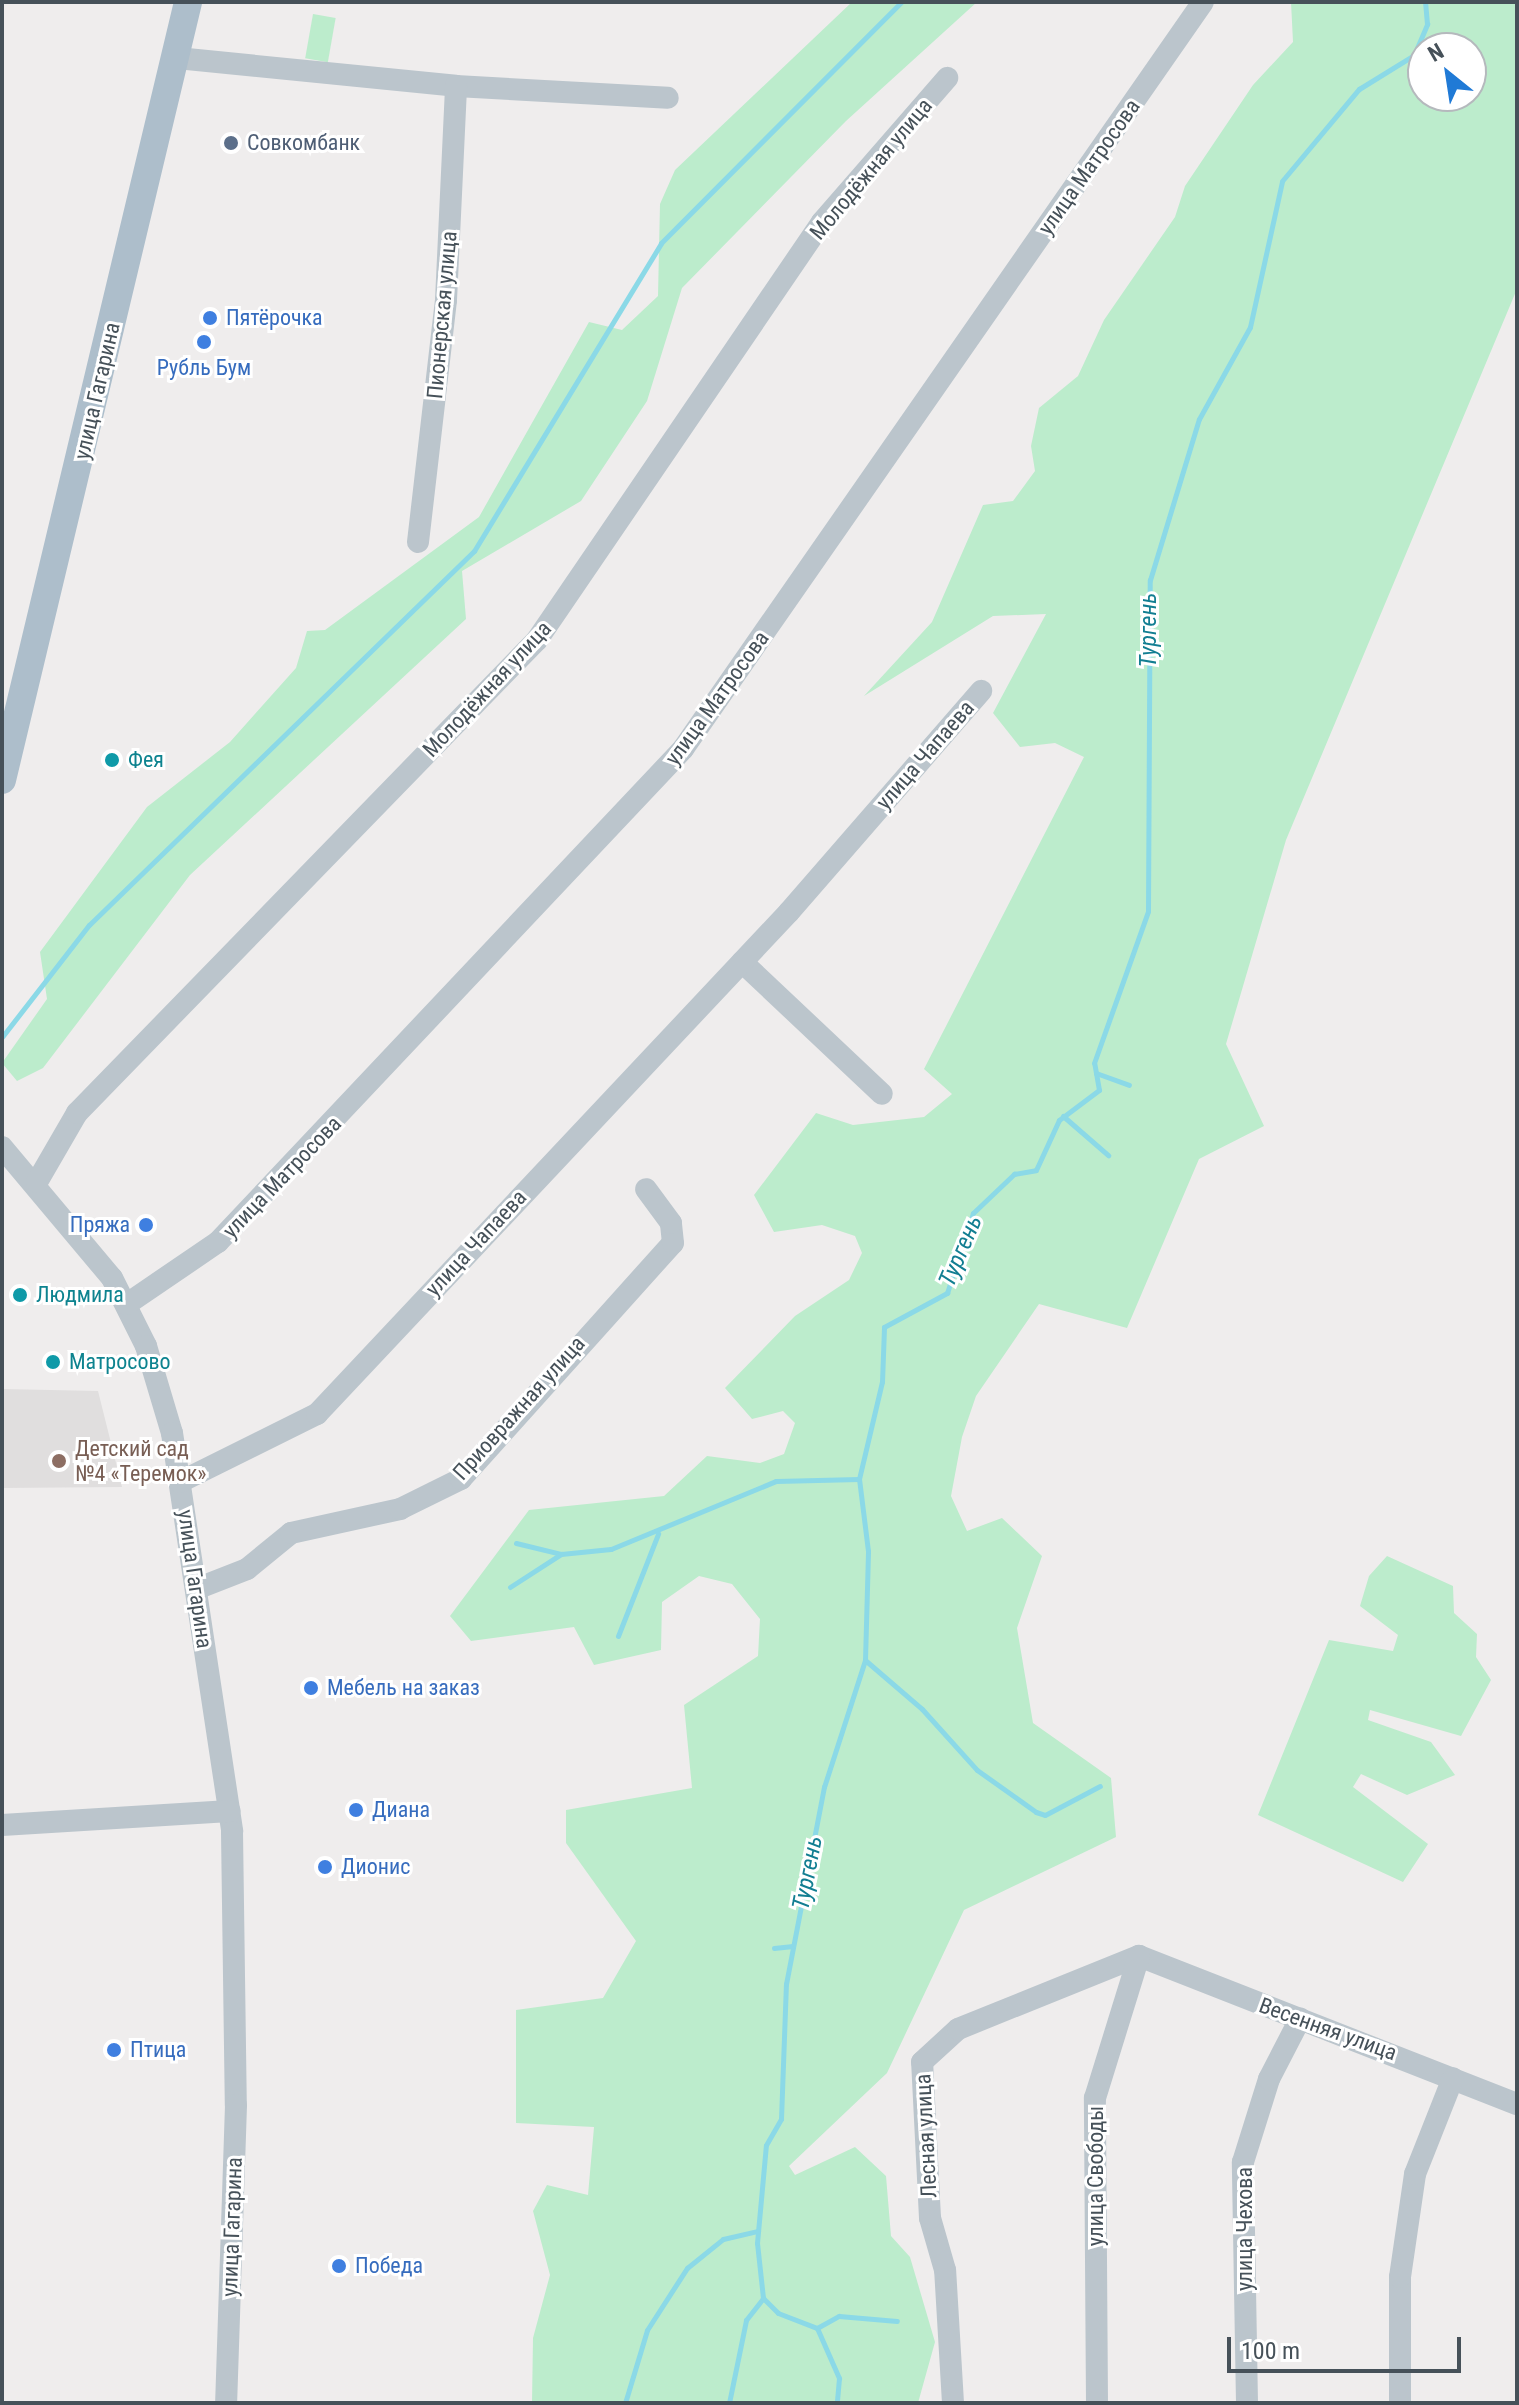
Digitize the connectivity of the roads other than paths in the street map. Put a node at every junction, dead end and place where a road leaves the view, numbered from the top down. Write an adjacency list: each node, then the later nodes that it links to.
1 (188, 2): 3 (main road, улица Гагарина)
2 (1203, 2): 15 (street, улица Матросова)
3 (177, 58): 5 (street); 9 (main road, улица Гагарина)
4 (947, 78): 13 (street, Молодёжная улица)
5 (456, 86): 6 (street); 7 (street, Пионерская улица)
6 (668, 98)
7 (418, 542)
8 (981, 691): 10 (street, улица Чапаева)
9 (2, 780)
10 (742, 962): 11 (street); 16 (street, улица Чапаева)
11 (882, 1094)
12 (5, 1145): 13 (street, улица Гагарина)
13 (37, 1182): 15 (street, улица Гагарина)
14 (646, 1189): 17 (street, Приовражная улица)
15 (127, 1304): 16 (street, улица Гагарина)
16 (180, 1482): 17 (street, улица Гагарина)
17 (196, 1589): 18 (street, улица Гагарина)
18 (230, 1811): 19 (street); 24 (street, улица Гагарина)
19 (2, 1825)
20 (1139, 1956): 21 (street, Весенняя улица); 25 (street, Лесная улица); 26 (street, улица Свободы)
21 (1300, 2019): 22 (street, Весенняя улица); 27 (street, улица Чехова)
22 (1453, 2078): 23 (street, Весенняя улица); 28 (street)
23 (1517, 2104)
24 (226, 2403)
25 (953, 2403)
26 (1097, 2403)
27 (1247, 2403)
28 (1400, 2403)

